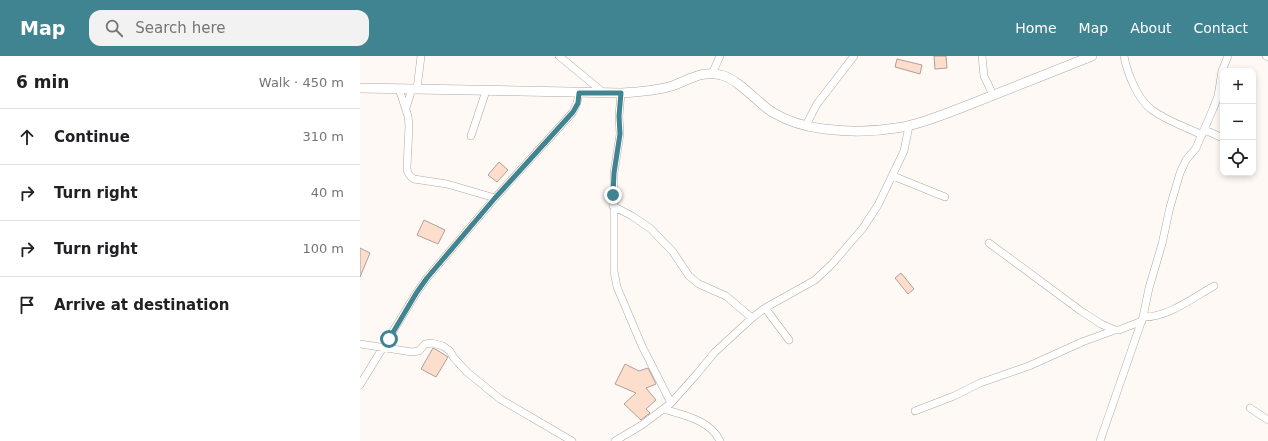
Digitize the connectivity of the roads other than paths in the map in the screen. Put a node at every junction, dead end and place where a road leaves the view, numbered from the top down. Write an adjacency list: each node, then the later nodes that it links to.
1 (422, 56): 12 (street)
2 (559, 56): 15 (street)
3 (720, 56): 9 (street)
4 (854, 56): 19 (street)
5 (982, 56): 17 (street)
6 (1092, 56): 17 (main road)
7 (1124, 56): 21 (street)
8 (1228, 56): 21 (street)
9 (712, 74): 16 (main road); 19 (main road)
10 (360, 88): 11 (main road)
11 (399, 89): 12 (main road); 18 (street)
12 (414, 89): 13 (main road); 18 (street)
13 (486, 91): 14 (main road); 22 (street)
14 (579, 93): 15 (main road); 26 (street)
15 (604, 93): 16 (main road)
16 (621, 93): 27 (street)
17 (992, 95): 20 (main road)
18 (406, 109): 26 (street)
19 (806, 125): 20 (main road)
20 (909, 126): 24 (street)
21 (1203, 133): 23 (street); 32 (street)
22 (471, 136)
23 (1220, 137)
24 (893, 176): 25 (street); 30 (street)
25 (945, 197)
26 (495, 198): 36 (street)
27 (613, 206): 31 (street); 38 (street)
28 (990, 243): 33 (street)
29 (1214, 286): 32 (street)
30 (765, 308): 31 (street); 34 (street)
31 (752, 318): 38 (street)
32 (1143, 319): 33 (street); 46 (street)
33 (1115, 330): 41 (street)
34 (789, 340)
35 (360, 344): 36 (street)
36 (384, 347): 37 (street); 43 (street)
37 (360, 385)
38 (671, 403): 40 (street)
39 (1250, 408): 42 (street)
40 (663, 409): 44 (street); 45 (street)
41 (915, 411)
42 (1268, 420)
43 (572, 441)
44 (615, 441)
45 (720, 441)
46 (1100, 441)

